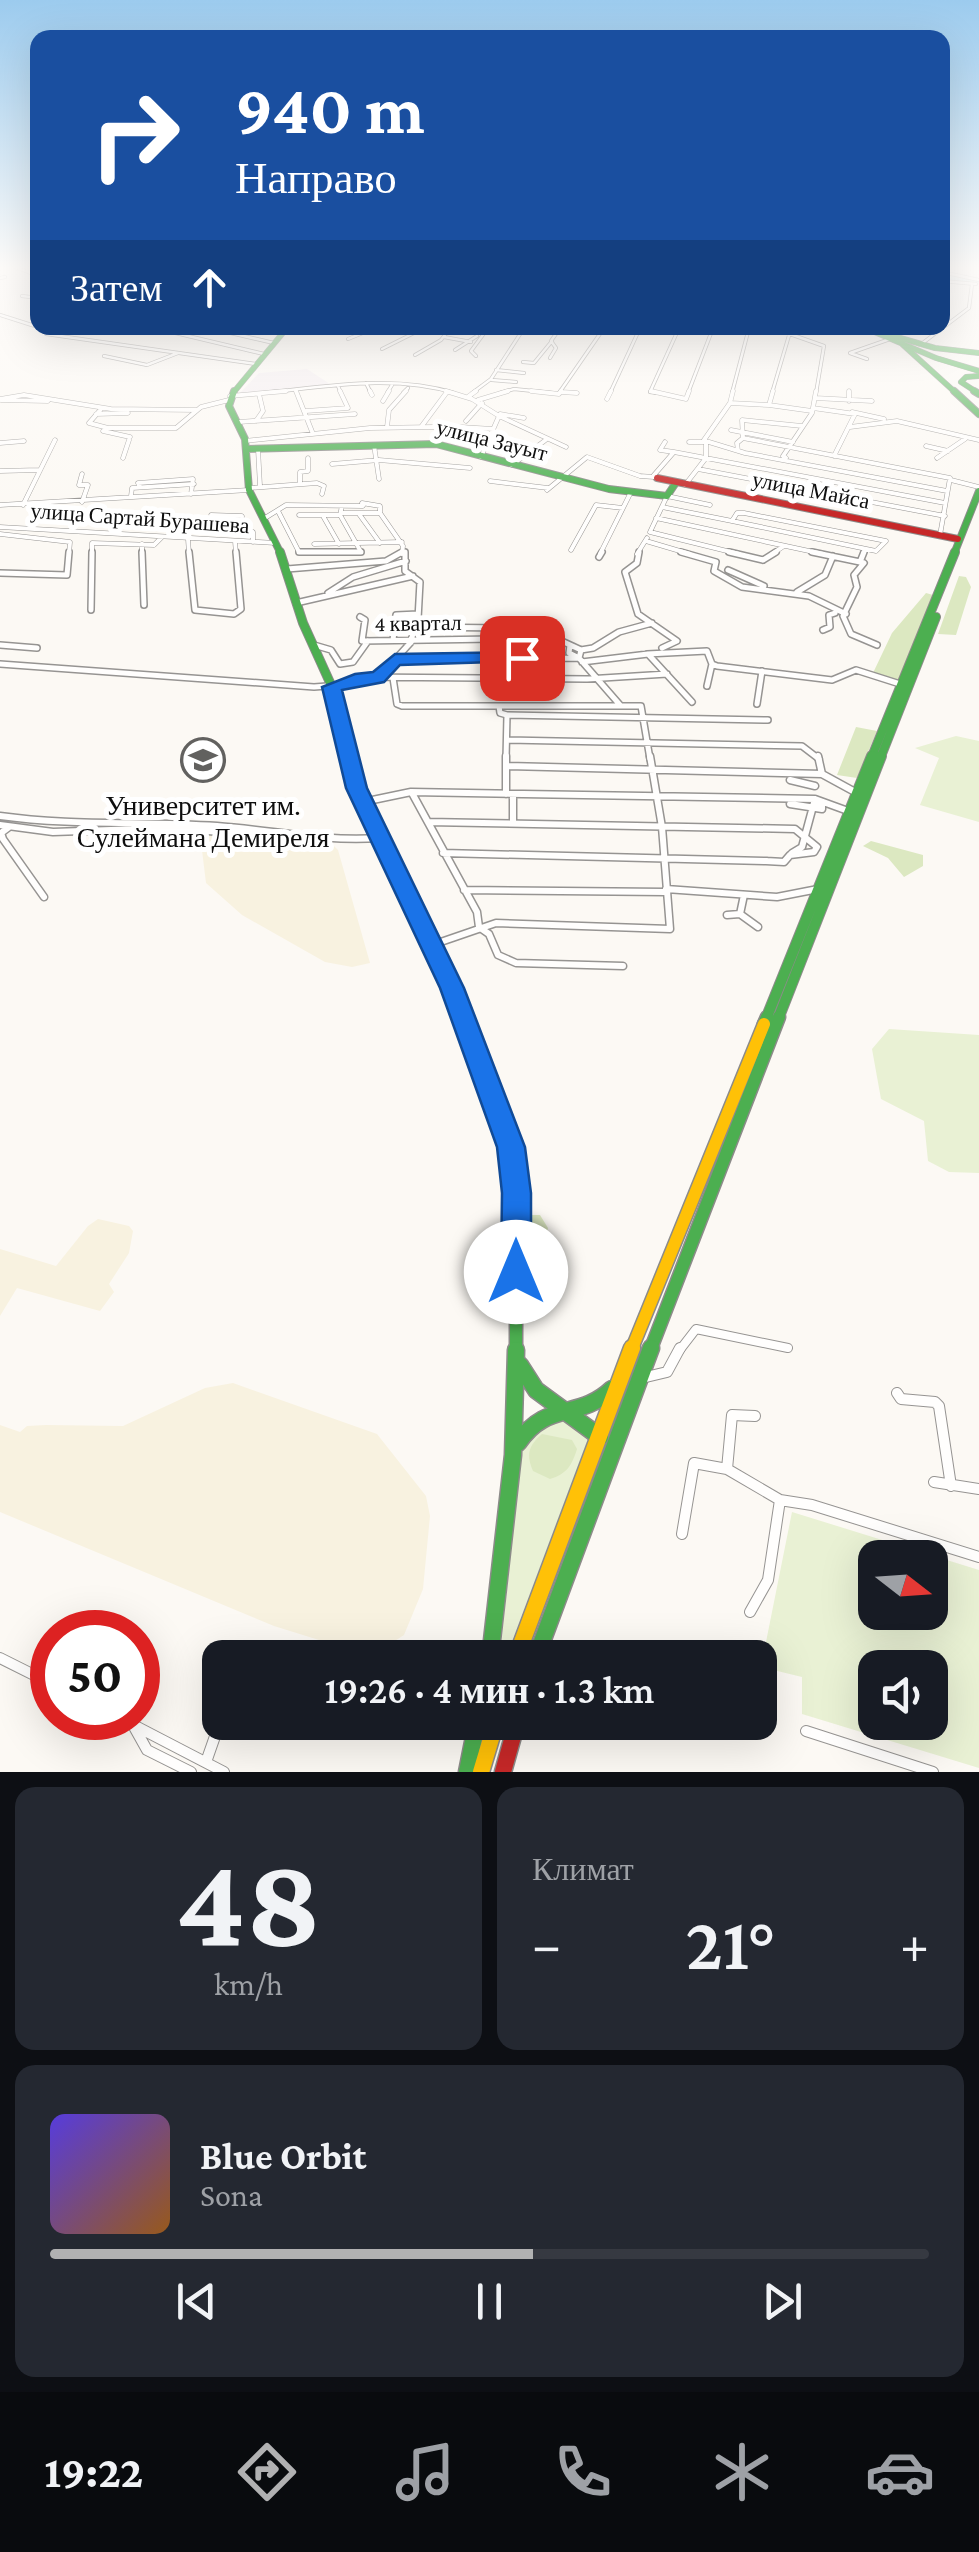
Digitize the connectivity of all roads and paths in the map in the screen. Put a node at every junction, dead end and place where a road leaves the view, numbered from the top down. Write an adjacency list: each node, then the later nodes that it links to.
1 (149, 349): 20 (street)
2 (225, 349): 26 (street)
3 (270, 349): 26 (main road)
4 (424, 349): 22 (street)
5 (473, 349): 24 (street)
6 (510, 349): 30 (street)
7 (546, 349): 29 (street)
8 (555, 349): 25 (street)
9 (590, 349): 39 (street)
10 (630, 349): 49 (street)
11 (670, 349): 12 (street)
12 (706, 349)
13 (744, 349): 59 (street)
14 (785, 349): 60 (street)
15 (824, 349): 50 (street)
16 (870, 349): 27 (street)
17 (904, 349): 69 (main road)
18 (915, 349): 31 (main road)
19 (948, 349): 21 (main road)
20 (179, 352): 23 (street); 26 (street)
21 (979, 354): 31 (main road)
22 (415, 355)
23 (104, 356)
24 (476, 356)
25 (550, 358)
26 (260, 359): 48 (main road)
27 (867, 359)
28 (523, 362): 29 (street)
29 (533, 364): 30 (street)
30 (497, 369): 32 (street)
31 (979, 372): 44 (main road)
32 (490, 380): 33 (street); 47 (street)
33 (516, 382)
34 (366, 383): 35 (street); 36 (street); 46 (street)
35 (392, 385): 37 (street); 55 (street)
36 (338, 386): 38 (street); 67 (street)
37 (409, 388): 40 (street); 80 (street)
38 (296, 390): 43 (street); 67 (street)
39 (563, 390): 42 (street); 56 (street)
40 (447, 392): 47 (street); 81 (street)
41 (849, 392): 57 (street)
42 (576, 393)
43 (259, 394): 48 (street); 74 (street)
44 (979, 394)
45 (34, 396): 51 (street); 52 (street); 54 (street)
46 (372, 396)
47 (468, 396): 56 (street)
48 (230, 398): 64 (street); 75 (main road)
49 (607, 398)
50 (815, 398): 53 (street); 62 (street)
51 (0, 399): 54 (street)
52 (64, 400): 54 (street); 61 (street)
53 (836, 400): 57 (street); 62 (street)
54 (24, 401)
55 (383, 401)
56 (480, 401): 70 (street); 72 (street)
57 (849, 401): 58 (street)
58 (872, 401)
59 (730, 403): 60 (street); 93 (street)
60 (768, 406): 62 (street)
61 (102, 408): 63 (street); 66 (street)
62 (813, 408): 65 (street); 78 (street)
63 (139, 410): 64 (street); 66 (street)
64 (197, 410): 79 (street)
65 (854, 413): 73 (street); 84 (street)
66 (95, 414): 79 (street)
67 (306, 414): 68 (street); 74 (street); 88 (street)
68 (355, 414)
69 (979, 414)
70 (499, 415): 71 (street); 85 (street); 90 (street)
71 (524, 418)
72 (466, 420)
73 (878, 420): 84 (street); 89 (street)
74 (256, 421): 75 (street)
75 (239, 422): 99 (main road)
76 (772, 422): 78 (street); 83 (street); 87 (street)
77 (444, 426): 85 (street)
78 (804, 426): 96 (street)
79 (104, 427): 107 (street)
80 (387, 427): 81 (street); 88 (street)
81 (421, 427): 82 (street)
82 (434, 427)
83 (766, 428)
84 (850, 428): 106 (street)
85 (493, 429): 105 (street)
86 (730, 430): 87 (street)
87 (740, 432): 96 (street); 98 (street)
88 (313, 434): 99 (street)
89 (966, 437): 92 (street); 102 (street)
90 (547, 438): 100 (street); 113 (street)
91 (55, 440): 116 (street)
92 (979, 440)
93 (706, 441): 95 (street); 98 (street); 104 (street)
94 (665, 442): 103 (street)
95 (689, 442)
96 (791, 444): 98 (street); 106 (street); 109 (street)
97 (374, 445): 99 (main road, улица Зауыт); 105 (main road, улица Зауыт); 111 (street)
98 (739, 445): 109 (street)
99 (250, 446): 126 (main road)
100 (566, 446)
101 (926, 446): 102 (street)
102 (948, 450): 110 (street)
103 (674, 452): 104 (street); 120 (street)
104 (707, 455): 115 (street); 136 (street)
105 (481, 456): 113 (main road, улица Зауыт)
106 (834, 456): 122 (street)
107 (123, 458)
108 (308, 458): 124 (street)
109 (781, 458): 129 (street)
110 (938, 458)
111 (377, 460): 112 (street); 114 (street); 121 (street)
112 (332, 464)
113 (512, 465): 119 (main road, улица Зауыт)
114 (470, 468)
115 (698, 468): 125 (street); 150 (street)
116 (40, 470): 117 (street); 138 (street)
117 (0, 471)
118 (82, 474): 133 (street)
119 (560, 478): 120 (street); 123 (street); 128 (main road, улица Зауыт)
120 (656, 478): 125 (main road, улица Майса)
121 (379, 479)
122 (951, 480): 127 (street); 129 (street)
123 (490, 481)
124 (300, 483): 126 (street); 131 (street)
125 (679, 485): 134 (main road); 159 (main road, улица Майса)
126 (252, 488): 130 (street); 151 (main road)
127 (979, 489): 163 (main road)
128 (631, 492): 134 (main road, улица Зауыт); 141 (street)
129 (947, 492): 136 (street)
130 (191, 494): 132 (street); 132 (street)
131 (322, 494)
132 (130, 497): 133 (street)
133 (82, 502): 138 (street)
134 (664, 502): 139 (street); 152 (street); 153 (street)
135 (362, 503): 143 (street)
136 (945, 503): 150 (street)
137 (0, 505): 138 (street)
138 (24, 505)
139 (710, 505)
140 (342, 506): 143 (street); 144 (street); 147 (street)
141 (624, 508): 177 (street); 180 (street)
142 (979, 508): 284 (main road)
143 (380, 510): 145 (street); 167 (street)
144 (278, 511): 151 (street); 173 (street)
145 (359, 513): 147 (street); 169 (street)
146 (212, 514): 166 (street)
147 (341, 514): 149 (street); 173 (street)
148 (299, 515): 149 (street)
149 (322, 515): 172 (street)
150 (945, 516): 159 (street)
151 (265, 518): 168 (main road)
152 (656, 518): 156 (street); 158 (street)
153 (732, 522): 178 (street); 178 (street)
154 (0, 526): 155 (street, улица Сартай Бурашева)
155 (81, 532): 160 (street, улица Сартай Бурашева); 162 (street)
156 (650, 532): 164 (street); 174 (street)
157 (0, 534): 162 (street)
158 (737, 535): 174 (street); 175 (street)
159 (940, 536): 163 (main road, улица Майса)
160 (162, 537): 161 (street, улица Сартай Бурашева); 170 (street)
161 (188, 538): 165 (street, улица Сартай Бурашева); 165 (street)
162 (69, 539): 185 (street)
163 (958, 539): 230 (main road)
164 (646, 540): 189 (street); 201 (street)
165 (235, 541): 166 (street, улица Сартай Бурашева)
166 (253, 542): 168 (street, улица Сартай Бурашева)
167 (402, 542): 169 (street); 176 (street)
168 (278, 543): 182 (main road)
169 (380, 543): 173 (street)
170 (142, 544): 194 (street); 195 (street)
171 (314, 544): 172 (street)
172 (339, 544): 173 (street)
173 (359, 544)
174 (783, 546): 179 (street)
175 (740, 549)
176 (404, 550): 181 (street); 182 (street)
177 (571, 550)
178 (865, 551): 179 (street); 199 (street)
179 (834, 556): 190 (street)
180 (599, 557)
181 (406, 561): 183 (street); 186 (street)
182 (286, 569): 193 (main road)
183 (389, 570): 187 (street); 192 (street)
184 (728, 570): 189 (street)
185 (0, 573)
186 (413, 576): 188 (street); 197 (street)
187 (366, 585): 188 (street); 191 (street)
188 (381, 585): 191 (street)
189 (774, 590): 190 (street)
190 (796, 592): 196 (street)
191 (345, 594): 192 (street)
192 (325, 598): 193 (street)
193 (296, 602): 211 (main road)
194 (144, 604)
195 (92, 610)
196 (836, 613): 199 (street); 200 (street)
197 (418, 614): 202 (street); 205 (street)
198 (360, 617): 207 (street, 4 квартал)
199 (845, 618): 200 (street); 212 (street)
200 (828, 621): 204 (street)
201 (652, 623): 208 (street); 214 (street)
202 (416, 627): 203 (street); 206 (street)
203 (504, 628)
204 (824, 630)
205 (393, 640): 206 (street, 4 квартал); 207 (street, 4 квартал)
206 (412, 640): 209 (street, 4 квартал); 219 (street)
207 (368, 641): 221 (street)
208 (676, 641): 215 (street); 217 (street)
209 (570, 644): 214 (street); 216 (street)
210 (0, 645): 213 (street)
211 (314, 645): 221 (street); 232 (main road)
212 (877, 645)
213 (37, 648)
214 (581, 650): 220 (street)
215 (700, 651): 217 (street); 223 (street)
216 (570, 653): 218 (street); 220 (street)
217 (650, 654): 220 (street); 225 (street)
218 (558, 657): 219 (street); 220 (street)
219 (395, 660): 227 (street)
220 (580, 660): 229 (street)
221 (356, 662): 226 (street)
222 (0, 664): 232 (street)
223 (712, 664): 224 (street); 231 (street)
224 (762, 672): 230 (street); 234 (street)
225 (667, 674): 229 (street); 233 (street)
226 (362, 678): 227 (street); 232 (street)
227 (378, 678): 228 (street)
228 (393, 678): 229 (street); 235 (street)
229 (594, 678): 236 (street)
230 (900, 684): 248 (main road)
231 (707, 686)
232 (332, 687): 251 (main road)
233 (692, 702)
234 (758, 704)
235 (498, 706): 236 (street); 237 (street)
236 (620, 706): 238 (street)
237 (507, 715): 238 (street); 240 (street)
238 (644, 717): 239 (street); 241 (street)
239 (768, 720)
240 (508, 740): 241 (street); 242 (street)
241 (647, 742): 243 (street); 244 (street)
242 (506, 766): 243 (street); 249 (street)
243 (650, 768): 245 (street); 250 (street)
244 (822, 774): 245 (street); 248 (street)
245 (789, 776): 246 (street)
246 (815, 786)
247 (412, 792): 249 (street); 251 (street); 257 (street)
248 (854, 792): 254 (main road)
249 (509, 794): 250 (street); 259 (street)
250 (655, 797): 252 (street); 262 (street)
251 (363, 802): 265 (main road)
252 (815, 803): 253 (street); 254 (street); 264 (street)
253 (790, 804)
254 (848, 810): 270 (main road)
255 (0, 816): 256 (street)
256 (42, 822): 258 (street); 261 (street)
257 (428, 822): 259 (street); 267 (street)
258 (126, 823): 263 (street); 266 (street)
259 (513, 824): 262 (street)
260 (0, 826): 261 (street)
261 (14, 827): 263 (street); 274 (street)
262 (662, 827): 264 (street); 269 (street)
263 (101, 830): 266 (street)
264 (806, 835): 268 (street); 268 (street)
265 (379, 838): 266 (street); 279 (main road)
266 (333, 839)
267 (443, 853): 269 (street); 271 (street)
268 (790, 855): 269 (street)
269 (664, 859): 272 (street)
270 (818, 888): 273 (street); 283 (main road)
271 (464, 890): 272 (street); 277 (street)
272 (666, 891): 273 (street); 277 (street)
273 (744, 895): 275 (street)
274 (44, 897)
275 (740, 914): 276 (street); 278 (street)
276 (727, 915)
277 (479, 927): 279 (street); 280 (street)
278 (758, 927)
279 (432, 945): 282 (main road)
280 (623, 966)
281 (788, 1348): 284 (street)
282 (516, 1350): 286 (main road); 289 (main road)
283 (630, 1358): 286 (main road); 288 (main road)
284 (640, 1377): 291 (main road)
285 (897, 1393): 293 (street)
286 (566, 1411): 288 (main road); 289 (main road)
287 (755, 1416): 290 (street)
288 (598, 1432): 291 (main road); 300 (main road)
289 (514, 1455): 299 (main road)
290 (727, 1469): 295 (street); 296 (street)
291 (602, 1476): 301 (main road)
292 (934, 1482): 293 (street)
293 (951, 1486): 294 (street)
294 (979, 1489)
295 (780, 1500): 297 (street); 298 (street)
296 (682, 1534)
297 (979, 1557)
298 (750, 1612)
299 (492, 1640)
300 (523, 1640)
301 (543, 1640)
302 (0, 1658): 303 (street)
303 (30, 1673)
304 (806, 1731): 317 (street)
305 (160, 1738): 311 (street)
306 (139, 1740): 312 (street)
307 (214, 1740): 311 (street)
308 (473, 1740): 314 (main road)
309 (491, 1740): 315 (main road)
310 (512, 1740): 316 (main road)
311 (206, 1762): 313 (street)
312 (192, 1772)
313 (224, 1772)
314 (467, 1772)
315 (481, 1772)
316 (503, 1772)
317 (933, 1772)

